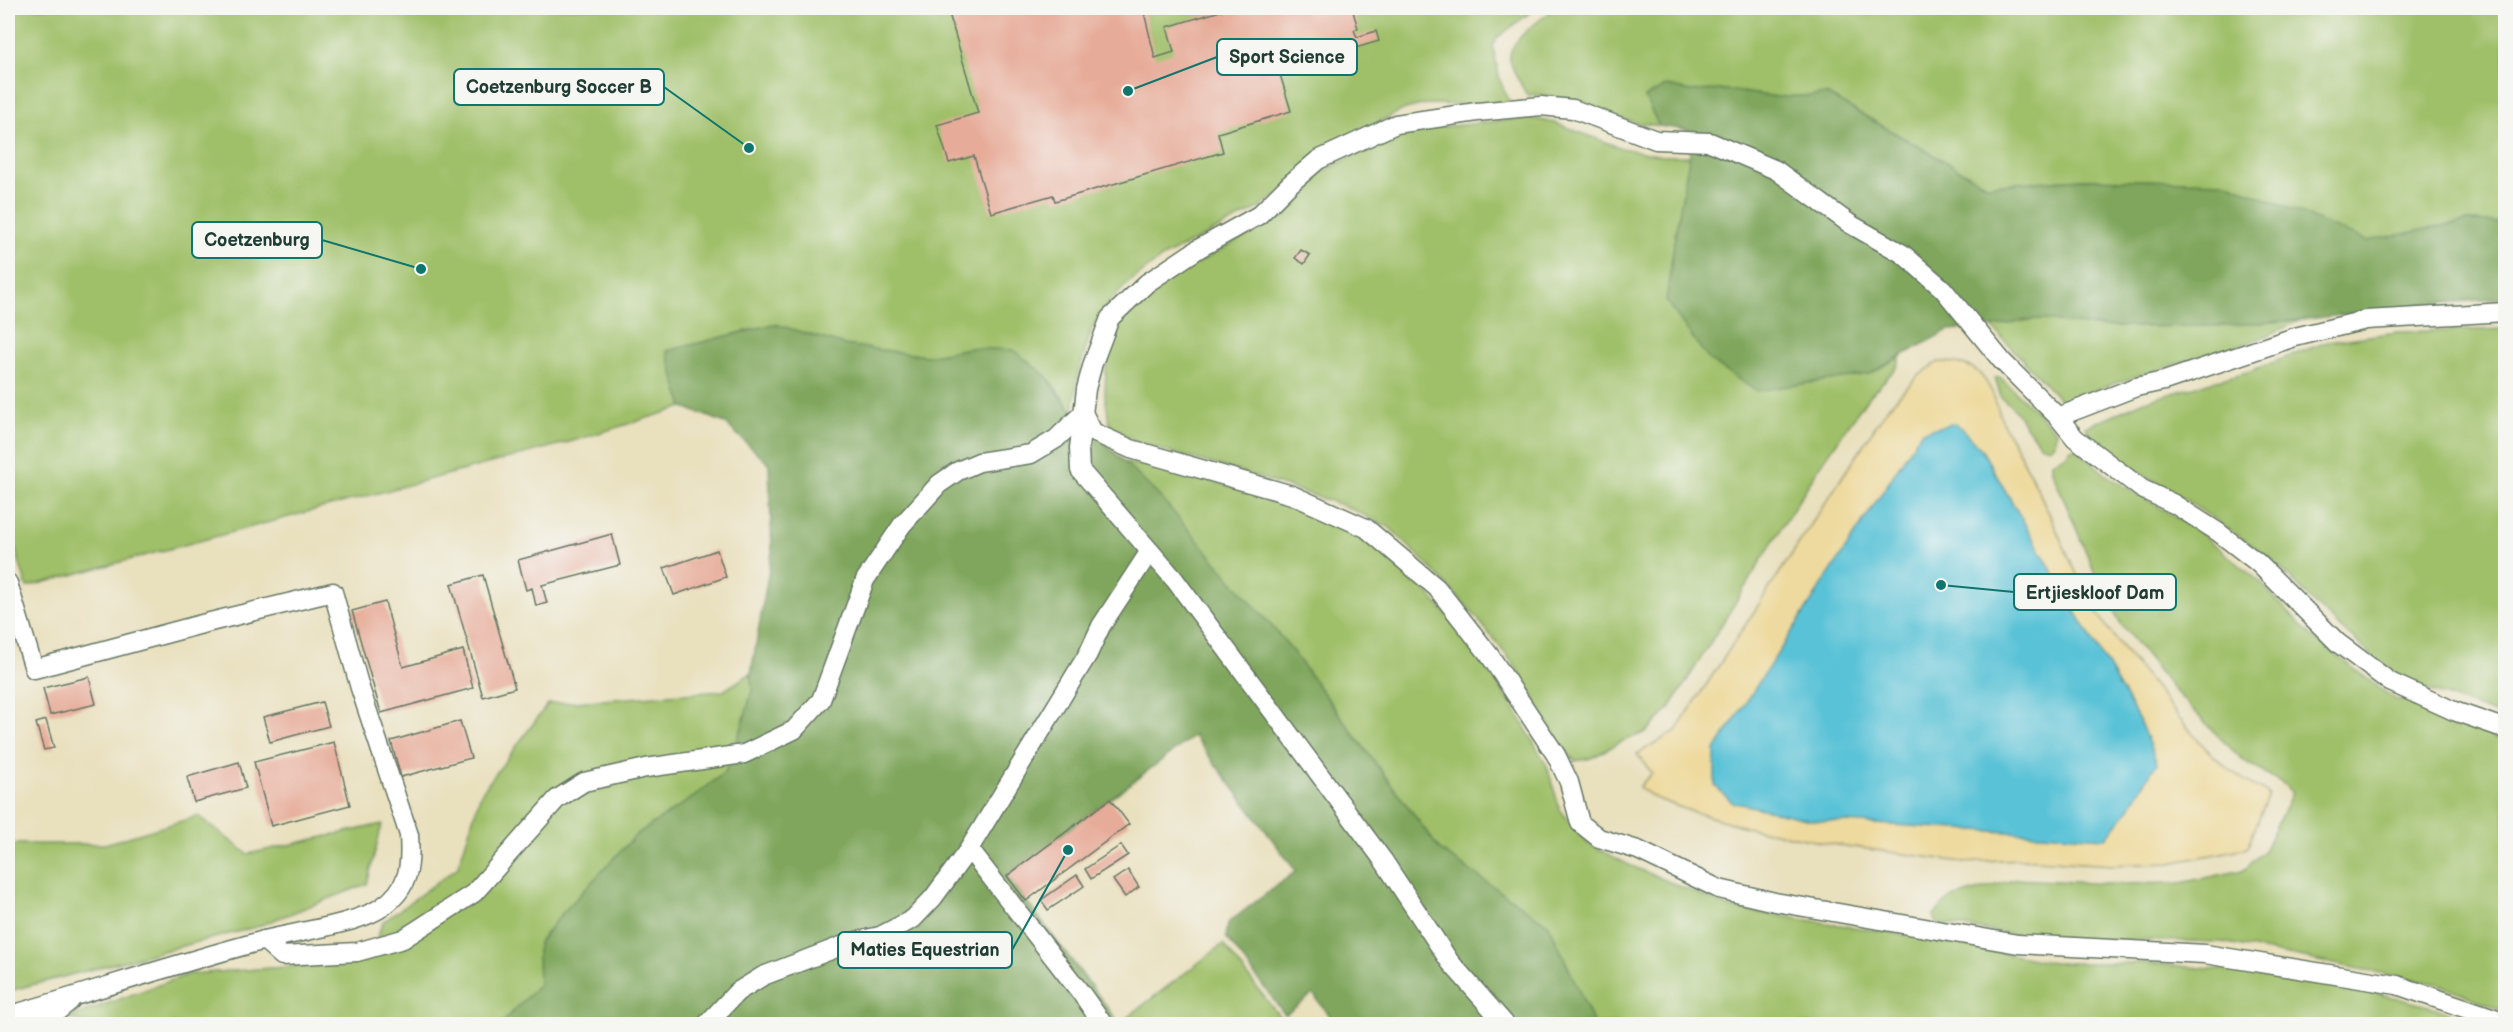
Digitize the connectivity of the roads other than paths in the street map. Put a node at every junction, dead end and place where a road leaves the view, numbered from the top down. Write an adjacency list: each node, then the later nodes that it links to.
1 (2505, 312): 3 (street)
2 (1083, 413): 3 (street); 4 (street); 8 (street); 11 (street)
3 (2058, 417): 6 (street)
4 (1150, 551): 7 (street); 15 (street)
5 (8, 583): 8 (street)
6 (2505, 729)
7 (969, 849): 13 (street); 14 (street)
8 (264, 940): 9 (street)
9 (76, 996): 10 (street); 12 (street)
10 (8, 1016)
11 (2505, 1022)
12 (42, 1024)
13 (707, 1024)
14 (1103, 1024)
15 (1505, 1024)

